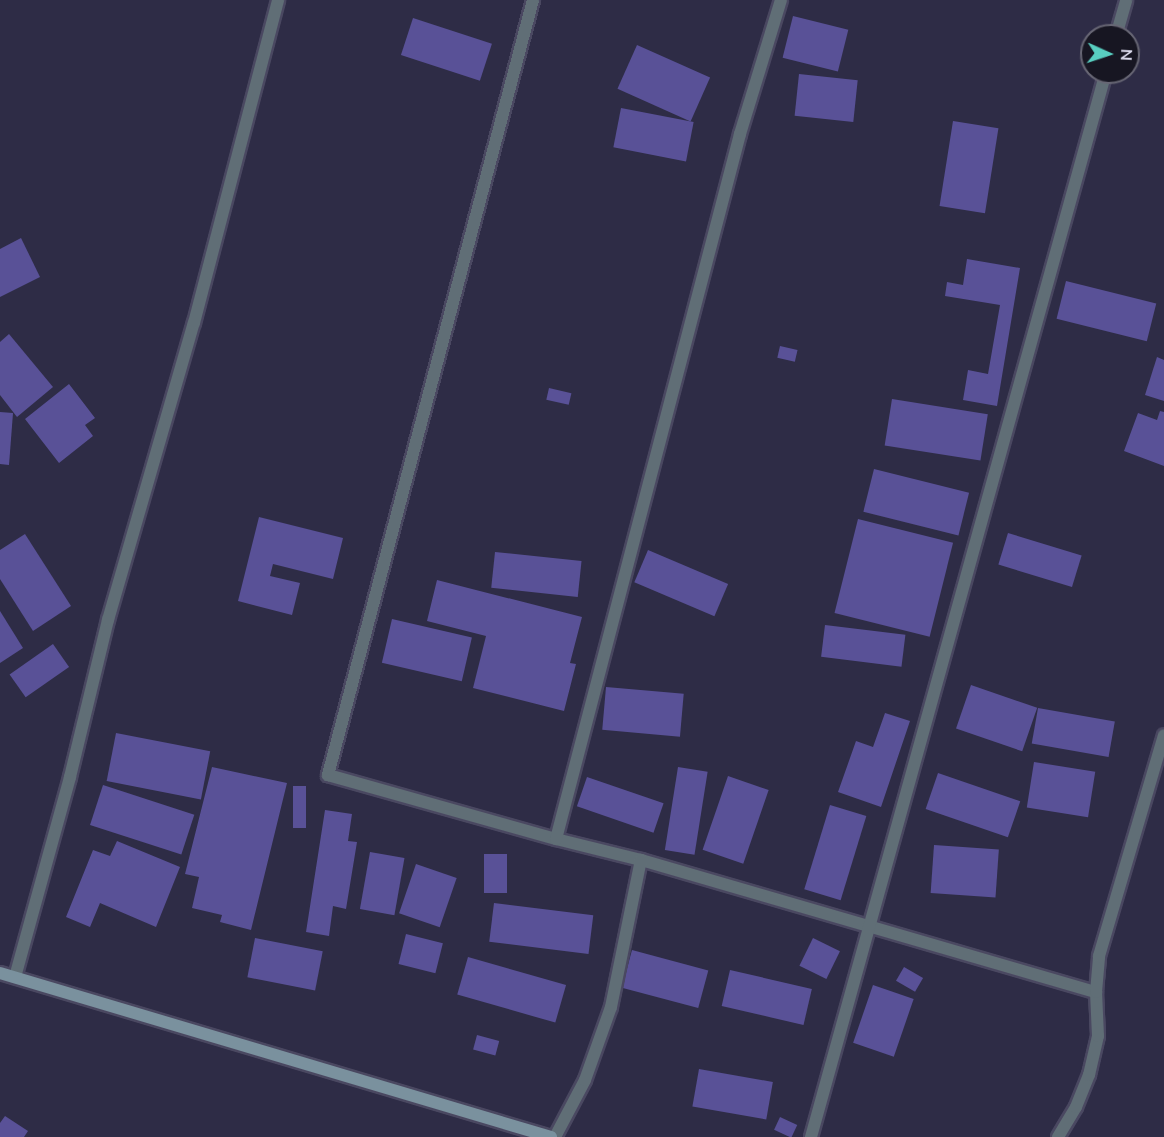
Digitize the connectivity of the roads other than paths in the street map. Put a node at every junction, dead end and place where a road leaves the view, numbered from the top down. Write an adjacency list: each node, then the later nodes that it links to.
1 (278, 0): 12 (street)
2 (533, 0): 8 (street)
3 (781, 0): 8 (street)
4 (1126, 0): 5 (street)
5 (1119, 24)
6 (1103, 84): 10 (street)
7 (1164, 735): 13 (street)
8 (556, 839): 9 (street)
9 (641, 860): 10 (street); 14 (street)
10 (870, 928): 13 (street); 15 (street)
11 (0, 973): 12 (main road)
12 (15, 977): 14 (main road)
13 (1096, 992): 16 (street)
14 (553, 1137)
15 (811, 1137)
16 (1058, 1137)

